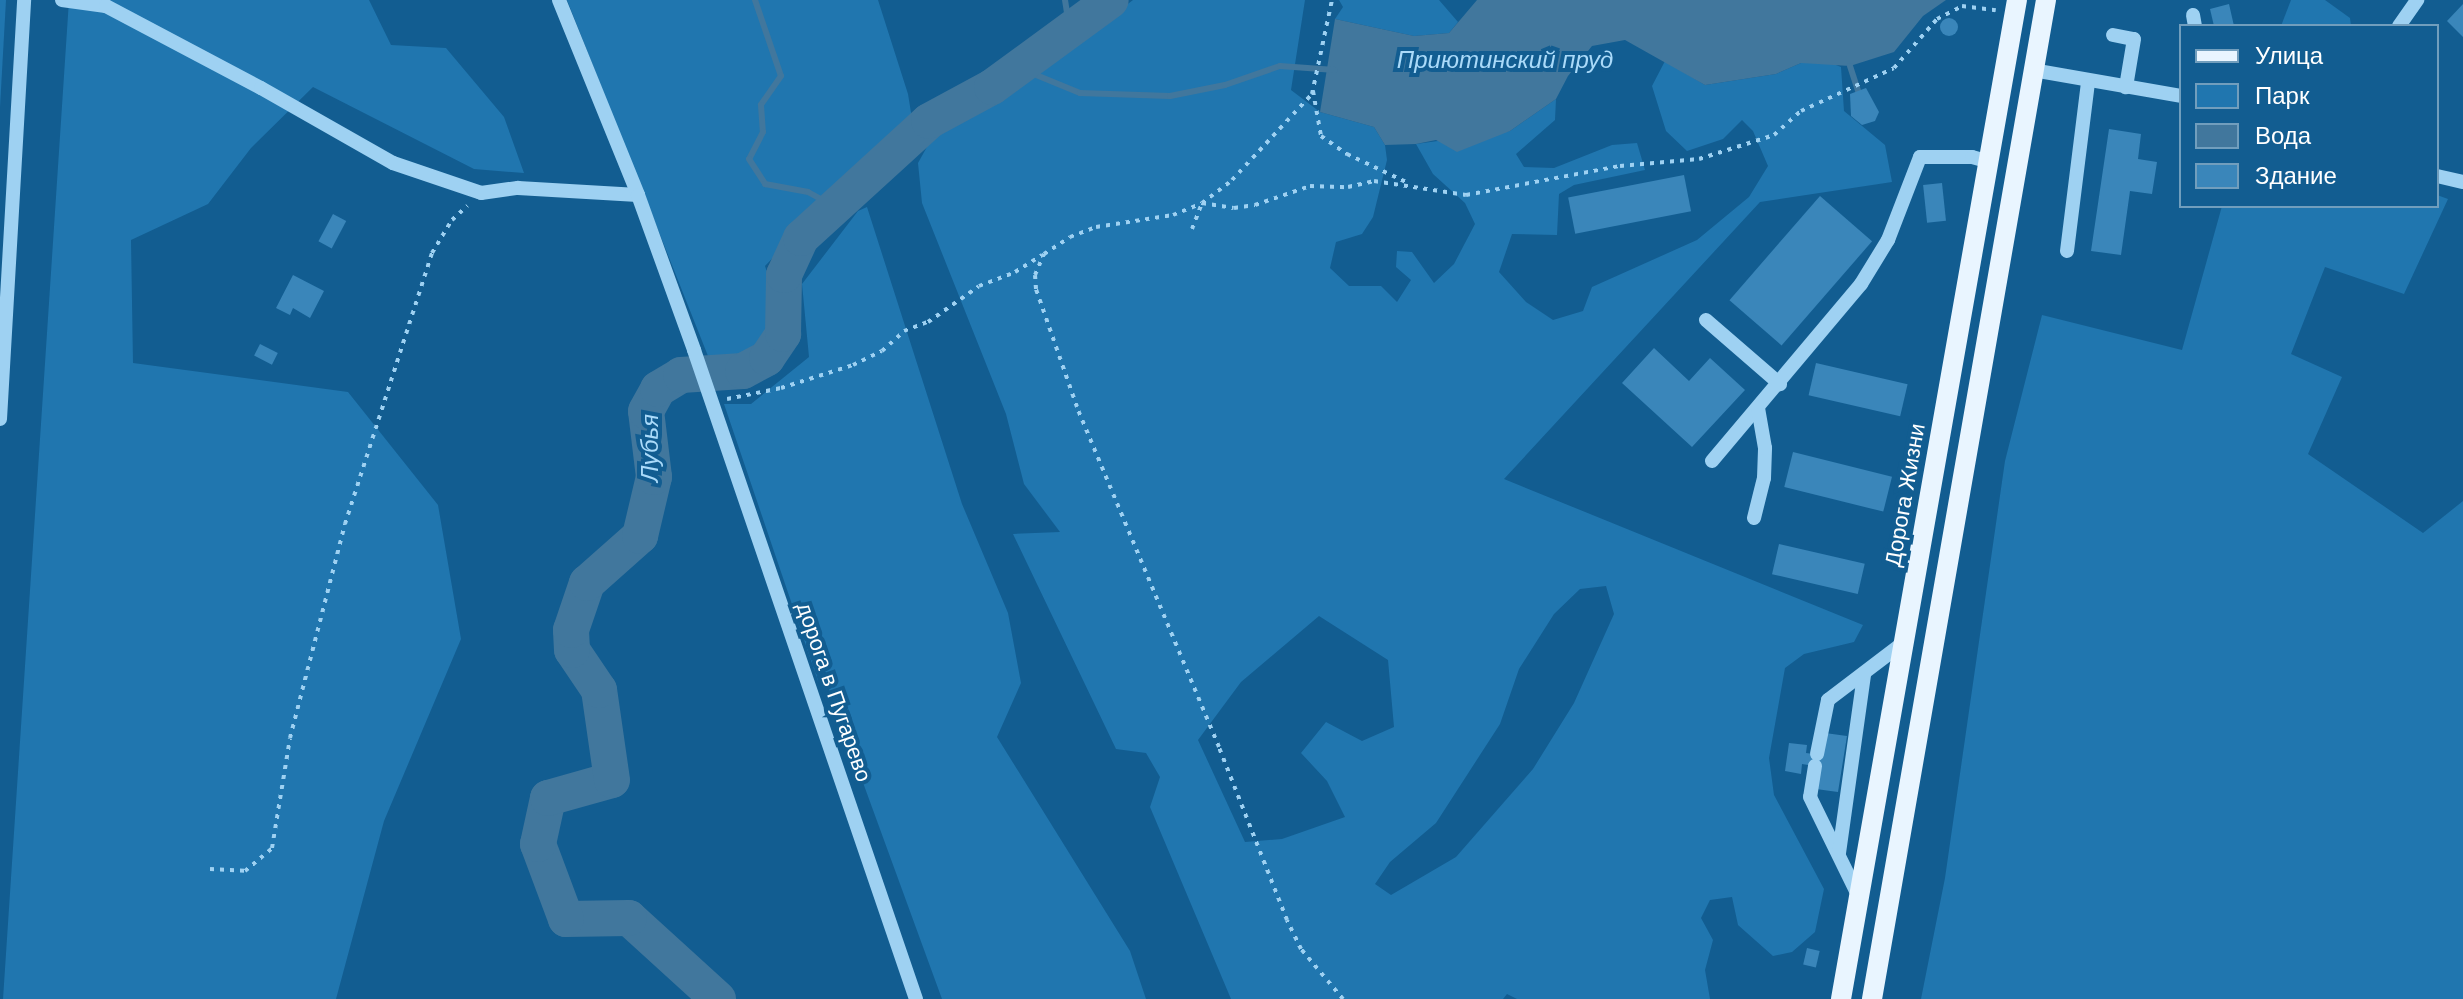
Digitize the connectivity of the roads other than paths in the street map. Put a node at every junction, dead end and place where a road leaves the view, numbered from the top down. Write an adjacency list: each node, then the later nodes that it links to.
1 (24, 0): 21 (street)
2 (62, 0): 16 (street)
3 (559, 0): 16 (street, дорога в Пугарево)
4 (2017, 0): 13 (main road, Дорога Жизни)
5 (2046, 0): 9 (main road)
6 (2417, 0): 7 (street)
7 (2400, 24)
8 (2113, 35): 11 (street)
9 (2032, 70): 10 (street); 30 (main road)
10 (2088, 82): 11 (street); 17 (street)
11 (2126, 87): 12 (street)
12 (2179, 96)
13 (1987, 161): 19 (street); 24 (main road, Дорога Жизни)
14 (2439, 176): 15 (street)
15 (2463, 182)
16 (638, 195): 28 (street, дорога в Пугарево)
17 (2067, 251)
18 (1706, 320): 19 (street)
19 (1780, 384): 20 (street)
20 (1758, 408): 22 (street); 23 (street)
21 (0, 419)
22 (1712, 461)
23 (1754, 518)
24 (1903, 643): 25 (street); 27 (main road, Дорога Жизни)
25 (1864, 675): 26 (street); 26 (street)
26 (1839, 853): 27 (street)
27 (1859, 897): 29 (main road, Дорога Жизни)
28 (916, 999)
29 (1841, 999)
30 (1872, 999)

